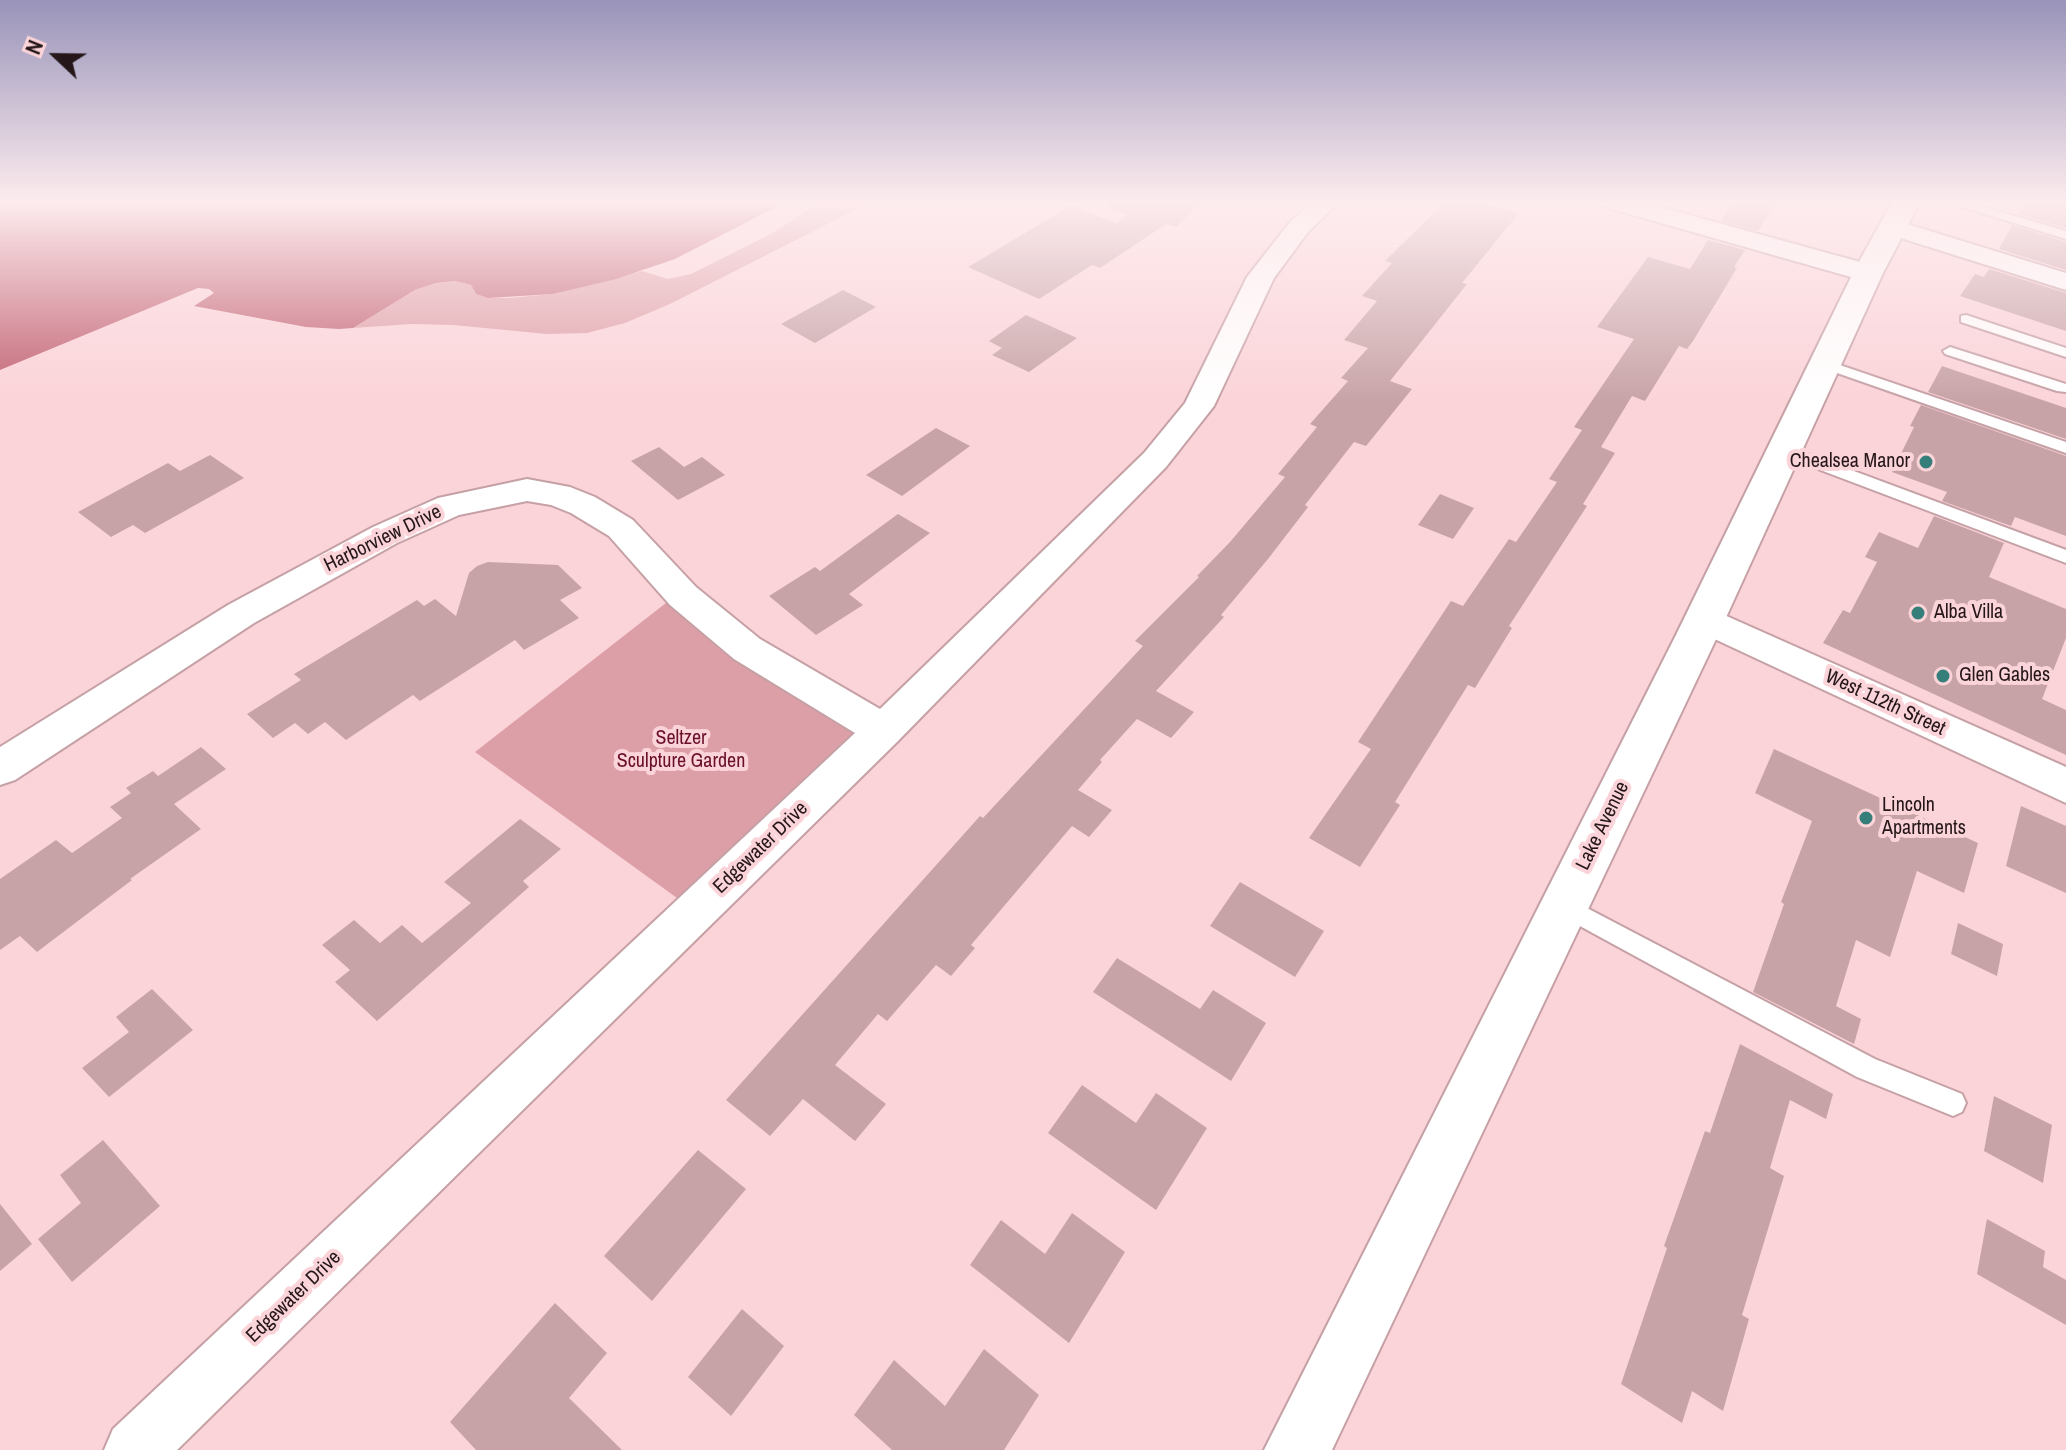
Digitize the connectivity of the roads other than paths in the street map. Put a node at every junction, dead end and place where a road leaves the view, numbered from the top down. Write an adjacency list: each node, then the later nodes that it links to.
1 (1268, 268): 16 (street, Edgewater Drive)
2 (1849, 268): 5 (street)
3 (1871, 268): 5 (street, Lake Avenue)
4 (2031, 268): 6 (street)
5 (1868, 273): 10 (street, Lake Avenue)
6 (2066, 282)
7 (1966, 319): 9 (lane)
8 (1950, 351): 11 (lane)
9 (2066, 353)
10 (1825, 364): 12 (lane); 13 (street, Lake Avenue)
11 (2065, 386)
12 (2066, 448)
13 (1784, 450): 14 (lane); 15 (street, Lake Avenue)
14 (2066, 557)
15 (1704, 619): 18 (street, West 112th Street); 19 (street, Lake Avenue)
16 (883, 731): 17 (street, Harborview Drive); 21 (street, Edgewater Drive)
17 (0, 768)
18 (2066, 786)
19 (1564, 906): 20 (lane); 22 (street, Lake Avenue)
20 (1953, 1103)
21 (134, 1450)
22 (1297, 1450)

